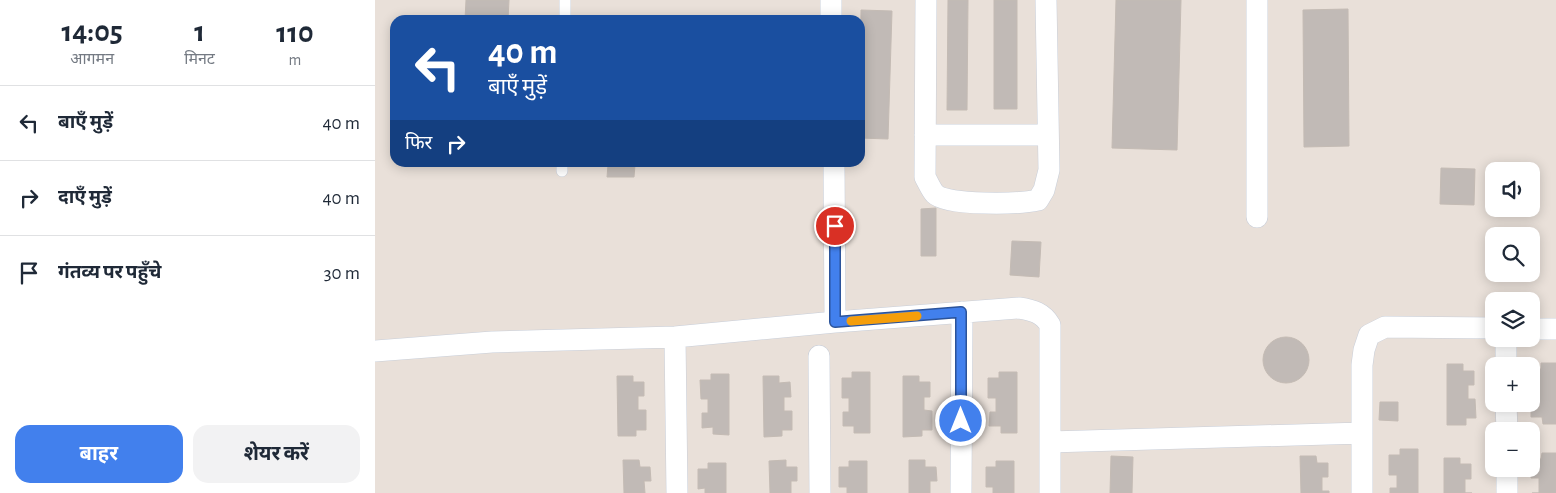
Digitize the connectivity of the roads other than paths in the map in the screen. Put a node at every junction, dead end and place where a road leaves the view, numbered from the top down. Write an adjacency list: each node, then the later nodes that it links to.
1 (565, 0): 6 (lane)
2 (831, 0): 7 (street)
3 (926, 0): 9 (street)
4 (1047, 0): 8 (street)
5 (1257, 0): 11 (street)
6 (565, 15)
7 (831, 15)
8 (1049, 134): 9 (street); 9 (street)
9 (925, 135)
10 (834, 167): 13 (street)
11 (1257, 217)
12 (961, 312): 13 (street); 21 (street); 25 (street)
13 (835, 322): 17 (street)
14 (1485, 328): 20 (street)
15 (1540, 328): 16 (street)
16 (1556, 329)
17 (675, 337): 18 (street); 23 (street)
18 (375, 351)
19 (819, 356): 24 (street)
20 (1362, 433): 21 (street); 27 (street)
21 (1050, 442): 26 (street)
22 (1507, 477): 28 (street)
23 (677, 493)
24 (820, 493)
25 (961, 493)
26 (1050, 493)
27 (1362, 493)
28 (1507, 493)

